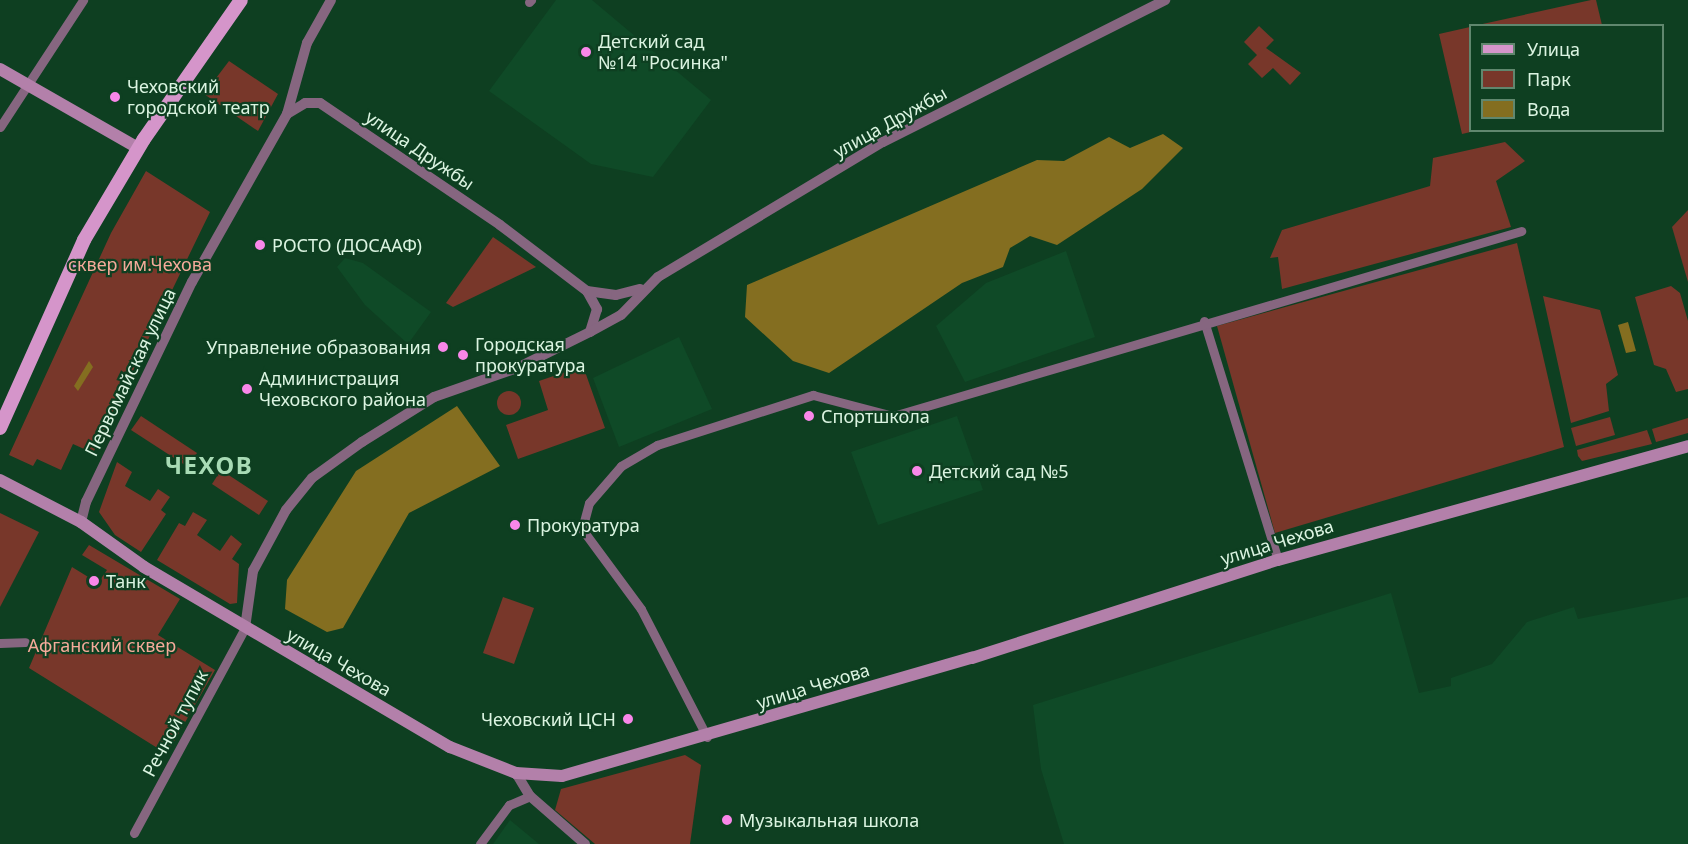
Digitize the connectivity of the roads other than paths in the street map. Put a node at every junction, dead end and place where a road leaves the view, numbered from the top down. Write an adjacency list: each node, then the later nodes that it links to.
1 (83, 0): 7 (street)
2 (241, 0): 11 (main road)
3 (331, 0): 6 (street, Первомайская улица)
4 (1165, 0): 13 (street, улица Дружбы)
5 (0, 69): 7 (main road)
6 (294, 82): 8 (street, улица Дружбы); 9 (street, Первомайская улица)
7 (26, 85): 10 (street); 11 (main road)
8 (313, 102): 9 (street); 14 (street, улица Дружбы)
9 (286, 114): 20 (street, Первомайская улица)
10 (0, 127)
11 (138, 148): 17 (main road)
12 (1521, 231): 15 (street)
13 (640, 289): 14 (street, улица Дружбы); 16 (street, улица Дружбы)
14 (587, 291): 16 (street)
15 (1204, 321): 21 (street); 25 (street)
16 (590, 332): 22 (street, улица Дружбы)
17 (0, 428)
18 (1688, 446): 21 (main road, улица Чехова)
19 (0, 480): 20 (main road, улица Чехова)
20 (81, 522): 22 (main road, улица Чехова)
21 (1278, 560): 25 (main road, улица Чехова)
22 (245, 628): 26 (main road, улица Чехова); 28 (street, Речной тупик)
23 (25, 642): 24 (street)
24 (0, 643)
25 (707, 738): 26 (main road, улица Чехова)
26 (516, 773): 27 (street)
27 (530, 796): 29 (street); 30 (street)
28 (134, 833)
29 (480, 844)
30 (585, 844)

